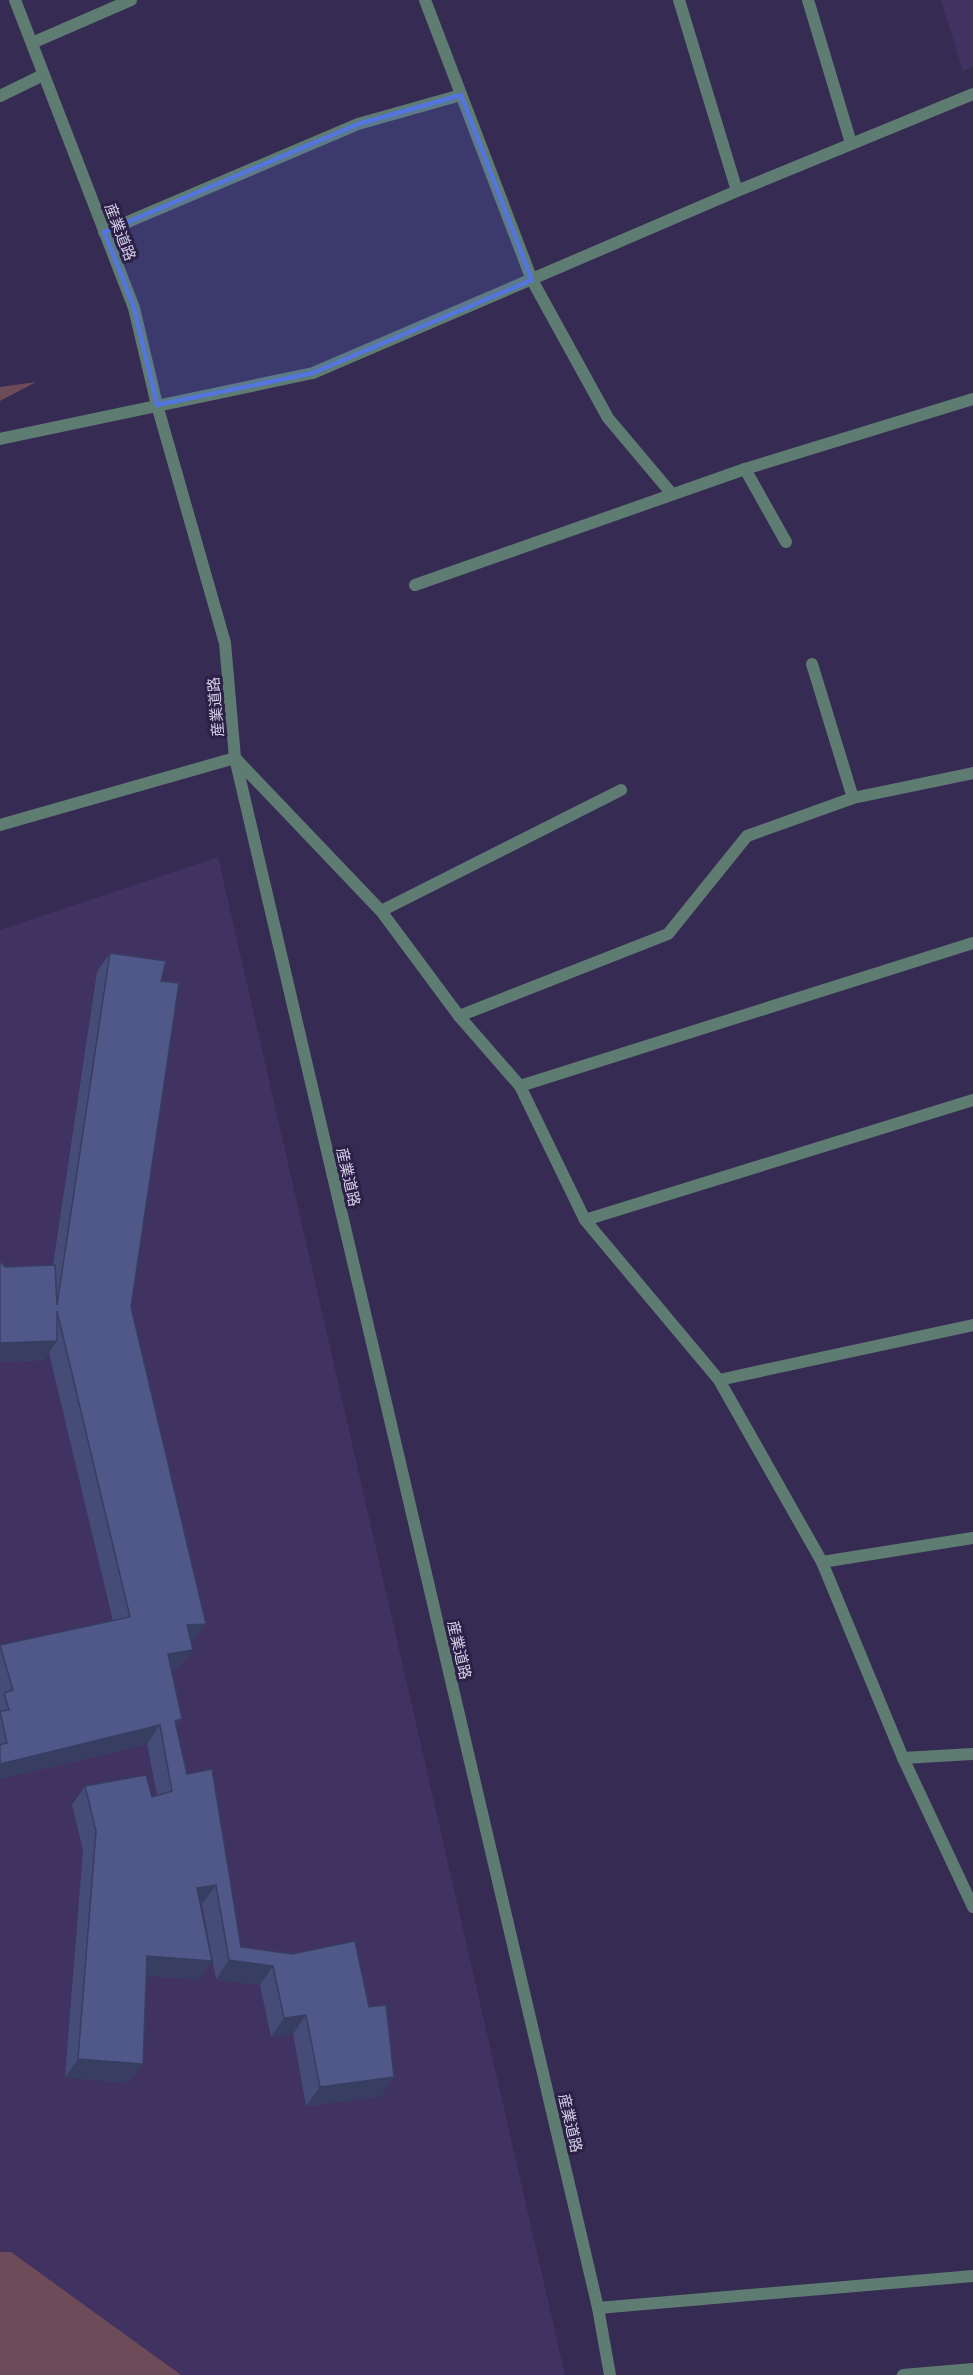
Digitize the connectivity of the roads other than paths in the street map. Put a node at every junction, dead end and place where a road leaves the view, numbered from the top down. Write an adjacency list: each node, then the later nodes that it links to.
1 (15, 0): 6 (street, 産業道路)
2 (131, 0): 6 (street)
3 (424, 0): 9 (street)
4 (679, 0): 12 (street)
5 (808, 0): 11 (street)
6 (32, 43): 7 (street, 産業道路)
7 (43, 75): 10 (street); 13 (street, 産業道路)
8 (973, 94): 11 (street)
9 (461, 95): 13 (street); 14 (street)
10 (0, 96)
11 (851, 143): 12 (street)
12 (737, 191): 14 (street)
13 (104, 232): 16 (street, 産業道路)
14 (532, 280): 16 (street); 19 (street)
15 (973, 399): 18 (street)
16 (158, 405): 17 (street); 23 (street, 産業道路)
17 (0, 439)
18 (745, 469): 19 (street); 20 (street)
19 (672, 494): 21 (street)
20 (786, 542)
21 (415, 585)
22 (812, 664): 26 (street)
23 (235, 758): 27 (street); 28 (street); 42 (street, 産業道路)
24 (973, 773): 26 (street)
25 (621, 790): 28 (street)
26 (853, 798): 30 (street)
27 (0, 825)
28 (381, 911): 30 (street)
29 (973, 943): 31 (street)
30 (459, 1016): 31 (street)
31 (520, 1086): 33 (street)
32 (973, 1100): 33 (street)
33 (585, 1220): 35 (street)
34 (973, 1325): 35 (street)
35 (719, 1380): 37 (street)
36 (973, 1538): 37 (street)
37 (822, 1562): 39 (street)
38 (973, 1754): 39 (street)
39 (903, 1758): 40 (street)
40 (973, 1907)
41 (973, 2276): 42 (street)
42 (597, 2308): 44 (street, 産業道路)
43 (973, 2368): 45 (street)
44 (610, 2375)
45 (903, 2375)

